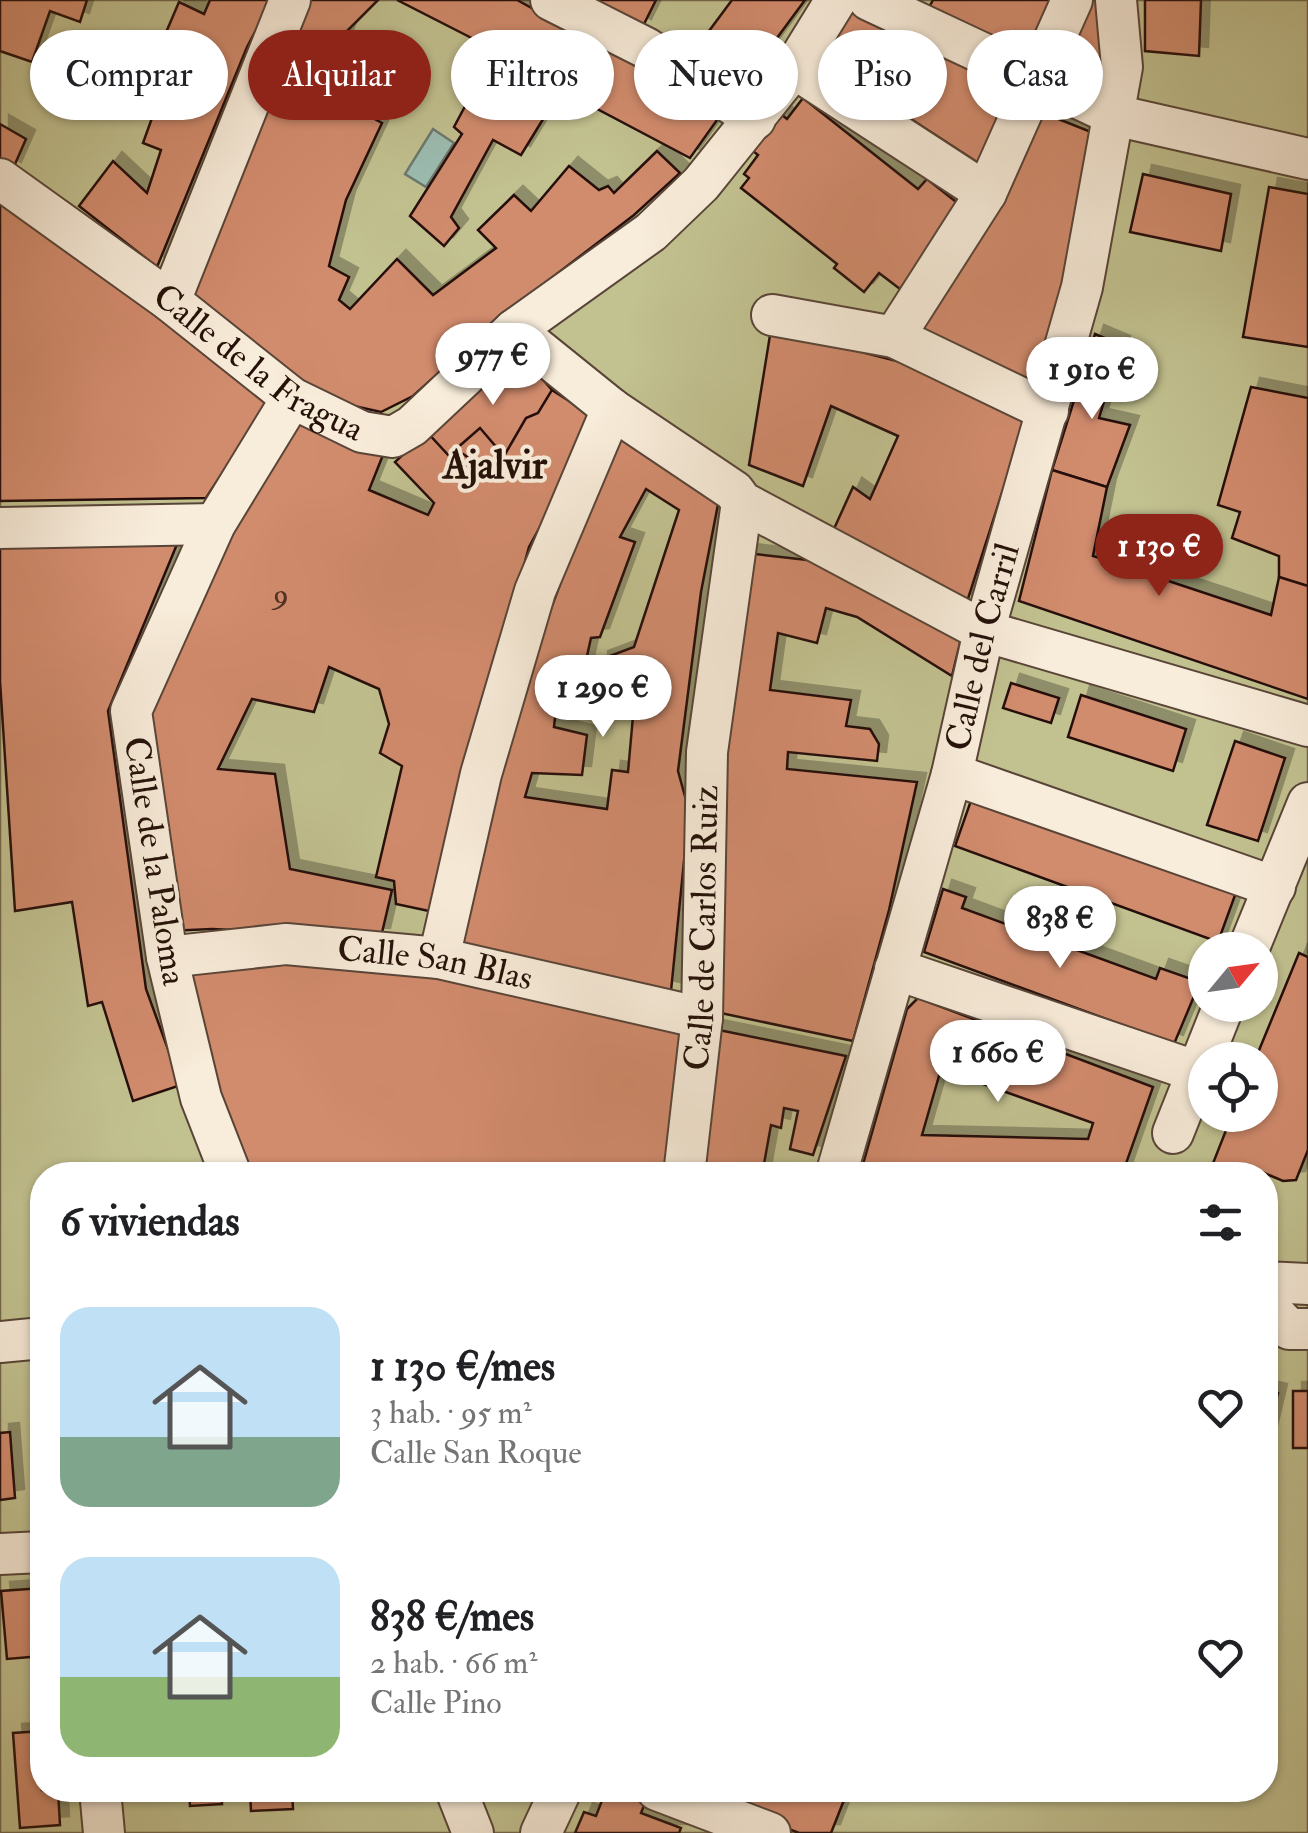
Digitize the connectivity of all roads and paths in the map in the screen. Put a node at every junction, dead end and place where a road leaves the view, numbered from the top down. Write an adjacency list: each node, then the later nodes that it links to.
1 (290, 0): 19 (street)
2 (551, 0): 8 (street)
3 (836, 0): 10 (street)
4 (868, 0): 9 (street)
5 (1072, 0): 7 (street)
6 (1116, 0): 13 (street, Calle del Carril)
7 (1058, 30)
8 (634, 42)
9 (967, 47)
10 (798, 62)
11 (798, 71): 18 (street)
12 (1103, 110): 13 (street)
13 (1114, 115): 16 (street); 25 (street, Calle del Carril)
14 (753, 120): 21 (street)
15 (1017, 120): 18 (street)
16 (1308, 159)
17 (0, 180): 19 (street, Calle de la Fragua)
18 (986, 193): 22 (street)
19 (170, 301): 23 (street, Calle de la Fragua)
20 (772, 315): 22 (street)
21 (514, 330): 23 (street, Calle de la Fragua); 24 (street)
22 (894, 337): 25 (street)
23 (292, 398): 27 (street, Calle de la Paloma)
24 (612, 409): 26 (street); 36 (street)
25 (1048, 411): 29 (street, Calle del Carril)
26 (742, 502): 29 (street); 38 (street, Calle de Carlos Ruiz)
27 (215, 524): 28 (street); 35 (street, Calle de la Paloma)
28 (0, 528)
29 (984, 631): 30 (street); 31 (street, Calle del Carril)
30 (1308, 726)
31 (952, 774): 33 (street); 37 (street, Calle del Carril)
32 (1308, 802): 33 (street)
33 (1275, 887): 34 (street)
34 (1256, 932)
35 (167, 957): 36 (street, Calle San Blas); 42 (street, Calle de la Paloma)
36 (439, 958): 38 (street, Calle San Blas)
37 (895, 969): 39 (street); 44 (street, Calle del Carril)
38 (702, 1018): 43 (street, Calle de Carlos Ruiz)
39 (1188, 1069)
40 (1188, 1091): 41 (street)
41 (1173, 1133)
42 (226, 1162)
43 (685, 1162)
44 (840, 1162)
45 (1278, 1283): 46 (street)
46 (1308, 1284)
47 (1278, 1318): 48 (street)
48 (1308, 1329)
49 (30, 1339): 50 (street)
50 (0, 1342)
51 (30, 1553): 52 (street)
52 (0, 1554)
53 (101, 1802): 57 (street)
54 (461, 1802): 58 (street)
55 (555, 1802): 59 (street)
56 (689, 1802): 60 (street)
57 (104, 1833)
58 (473, 1833)
59 (540, 1833)
60 (770, 1833)

